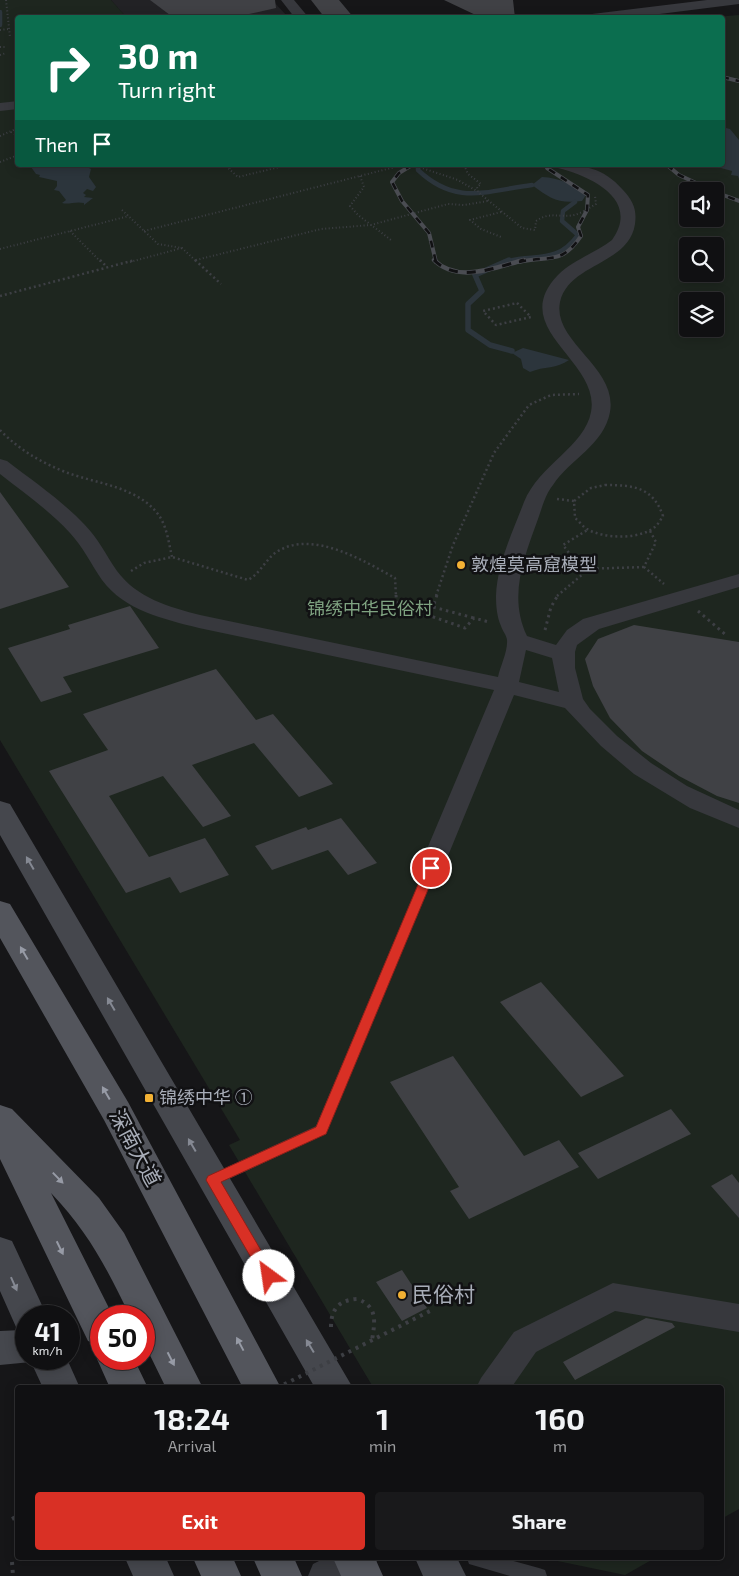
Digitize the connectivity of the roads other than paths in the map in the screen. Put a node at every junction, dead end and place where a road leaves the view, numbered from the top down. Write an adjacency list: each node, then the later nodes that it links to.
1 (287, 0): 3 (street)
2 (739, 0): 4 (street)
3 (300, 15)
4 (616, 15)
5 (15, 106): 6 (street)
6 (0, 108)
7 (569, 167): 10 (street)
8 (0, 465): 12 (street)
9 (739, 580): 11 (street)
10 (520, 638): 11 (street); 12 (street)
11 (562, 654): 13 (street)
12 (507, 685): 13 (street); 16 (street)
13 (573, 703): 15 (street)
14 (0, 811): 20 (main road, one-way to 14)
15 (739, 820)
16 (431, 868): 20 (lane)
17 (0, 912): 32 (main road, 深南大道, one-way to 17)
18 (0, 1118): 31 (main road, one-way to 31)
19 (0, 1125): 23 (main road, one-way to 23)
20 (212, 1180): 33 (main road, one-way to 20)
21 (0, 1252): 22 (main road, one-way to 22)
22 (24, 1305)
23 (90, 1308)
24 (739, 1318): 34 (street)
25 (15, 1346): 26 (main road)
26 (0, 1348)
27 (53, 1370): 29 (main road)
28 (121, 1370): 30 (main road)
29 (61, 1385)
30 (128, 1385)
31 (183, 1385)
32 (261, 1385)
33 (333, 1385)
34 (494, 1385)
35 (146, 1560): 40 (main road)
36 (214, 1560): 41 (main road)
37 (274, 1560): 42 (main road)
38 (437, 1560): 43 (main road)
39 (482, 1560): 44 (lane)
40 (154, 1576)
41 (221, 1576)
42 (282, 1576)
43 (446, 1576)
44 (539, 1576)

